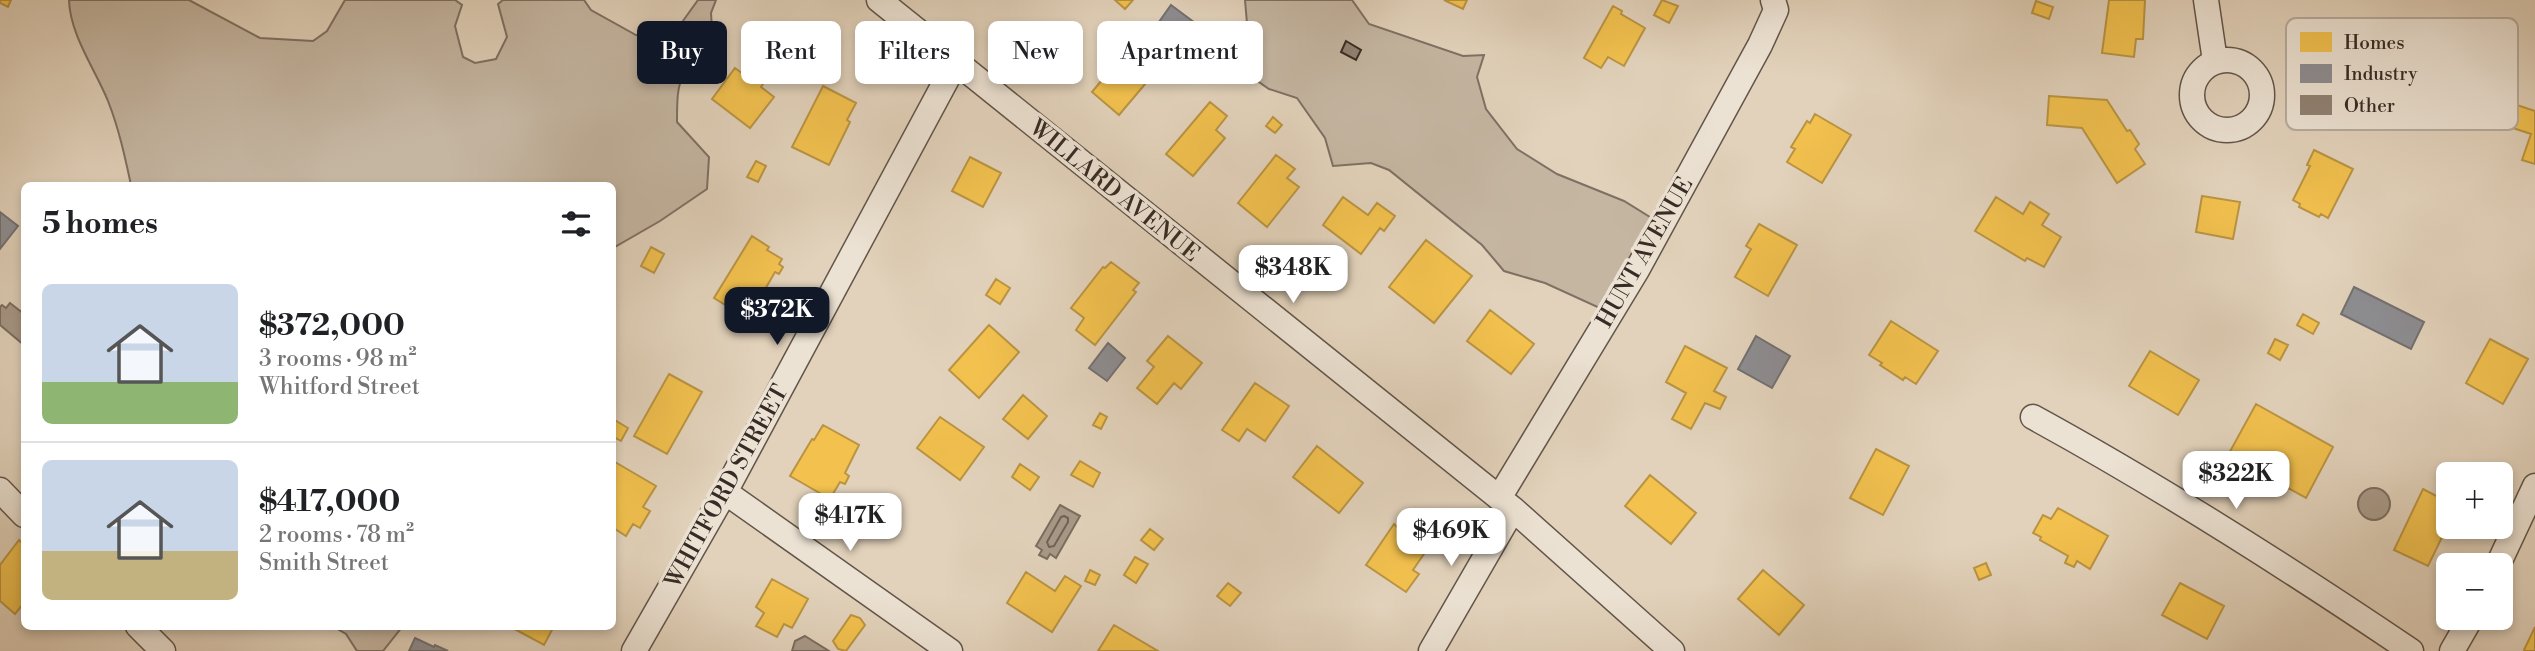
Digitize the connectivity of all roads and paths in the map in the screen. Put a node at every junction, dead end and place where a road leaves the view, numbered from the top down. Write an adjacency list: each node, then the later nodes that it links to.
1 (879, 0): 4 (street, WILLARD AVENUE)
2 (1773, 0): 12 (street, HUNT AVENUE)
3 (2206, 0): 5 (street)
4 (905, 21)
5 (2215, 61)
6 (974, 76): 12 (street, WILLARD AVENUE)
7 (944, 84): 11 (street, WHITFORD STREET)
8 (2033, 417): 22 (street)
9 (2535, 486): 14 (street)
10 (0, 490): 13 (street)
11 (725, 492): 18 (street, WHITFORD STREET); 19 (street)
12 (1506, 504): 20 (street, HUNT AVENUE); 21 (street, WILLARD AVENUE)
13 (21, 511)
14 (2504, 553)
15 (142, 630): 17 (street)
16 (2464, 630): 23 (street)
17 (163, 651)
18 (634, 651)
19 (950, 651)
20 (1431, 651)
21 (1672, 651)
22 (2411, 651)
23 (2452, 651)

